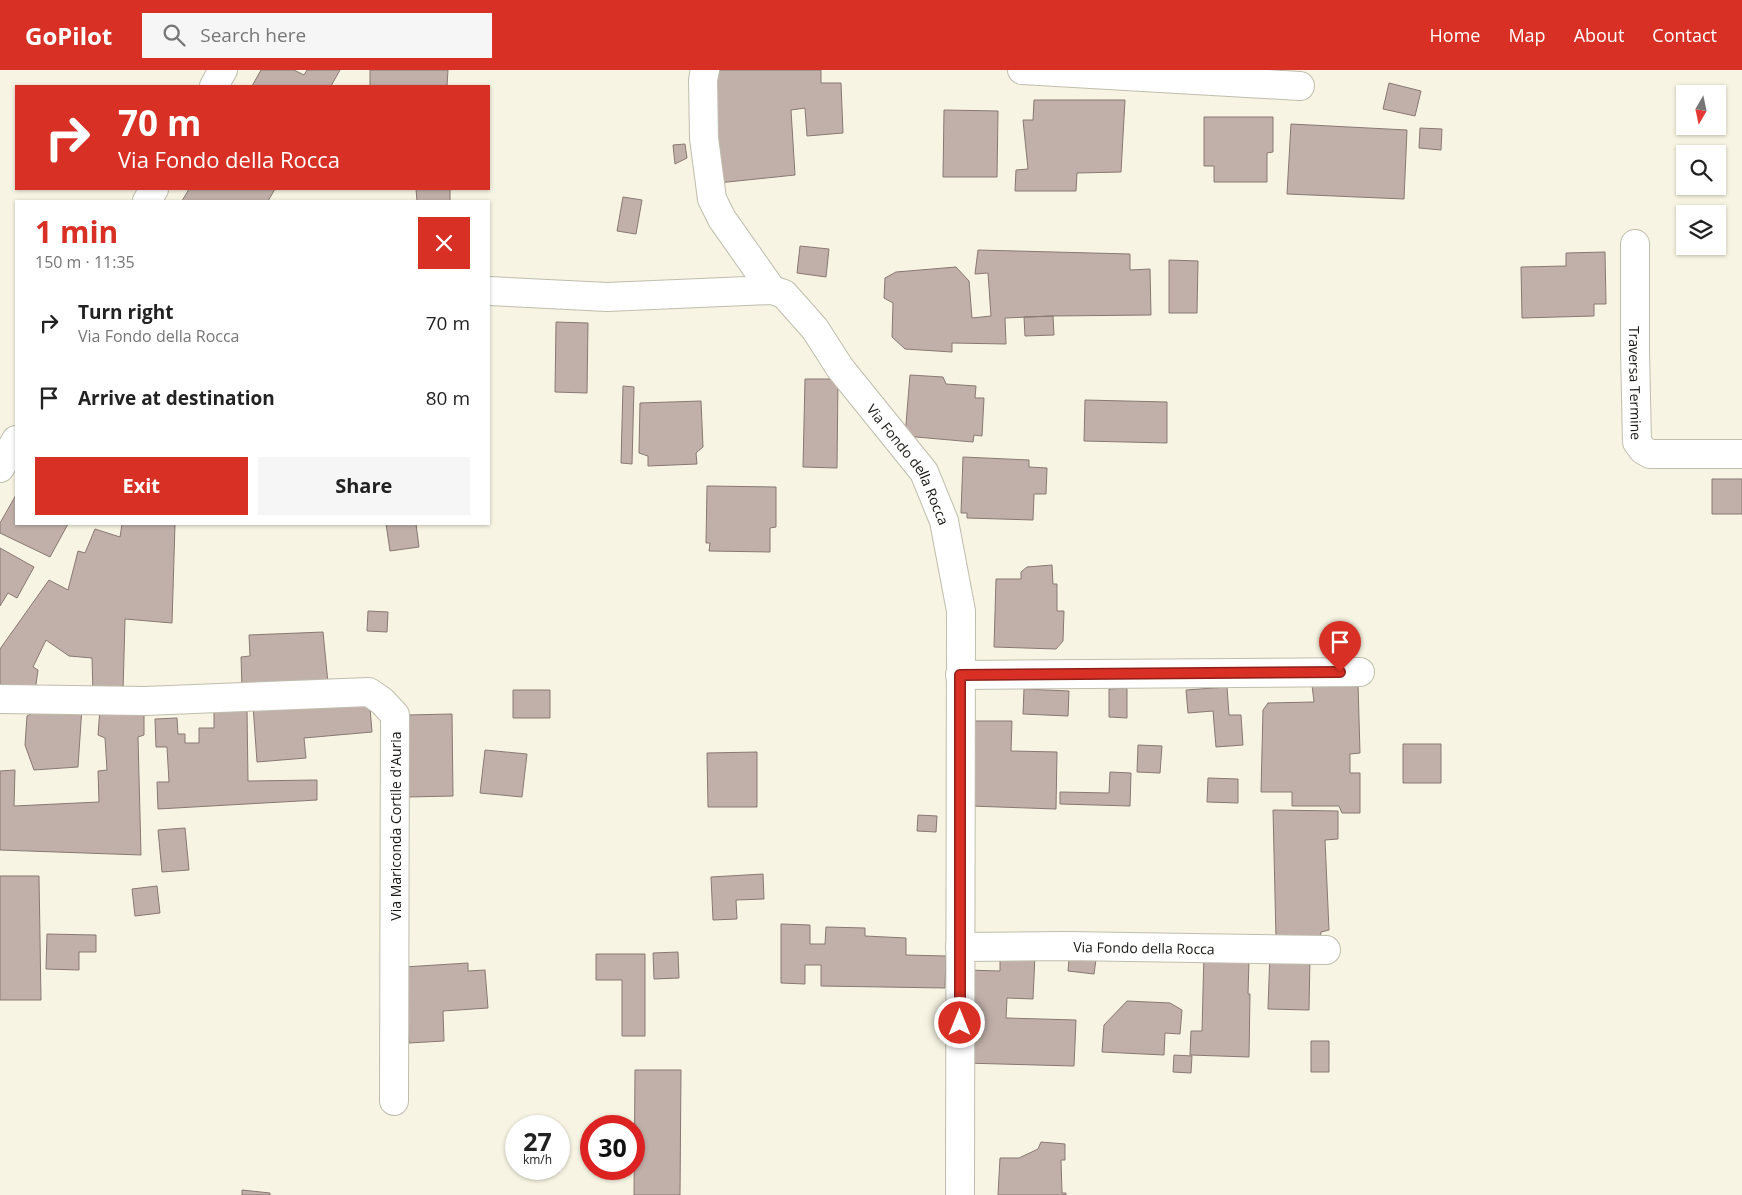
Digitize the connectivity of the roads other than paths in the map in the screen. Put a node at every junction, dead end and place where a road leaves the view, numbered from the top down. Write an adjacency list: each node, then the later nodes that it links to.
1 (223, 70): 4 (street)
2 (705, 70): 7 (street, Via Fondo della Rocca)
3 (1022, 70): 5 (street)
4 (215, 85)
5 (1300, 86)
6 (1635, 244): 10 (street, Traversa Termine)
7 (772, 290): 8 (street); 13 (street, Via Fondo della Rocca)
8 (490, 291)
9 (15, 442): 11 (street)
10 (1742, 454)
11 (0, 468)
12 (1360, 672): 13 (street)
13 (960, 675): 15 (street, Via Fondo della Rocca)
14 (0, 699): 17 (street, Via Mariconda Cortile d'Auria)
15 (960, 947): 16 (street, Via Fondo della Rocca); 18 (street, Via Fondo della Rocca)
16 (1326, 950)
17 (394, 1101)
18 (960, 1195)

